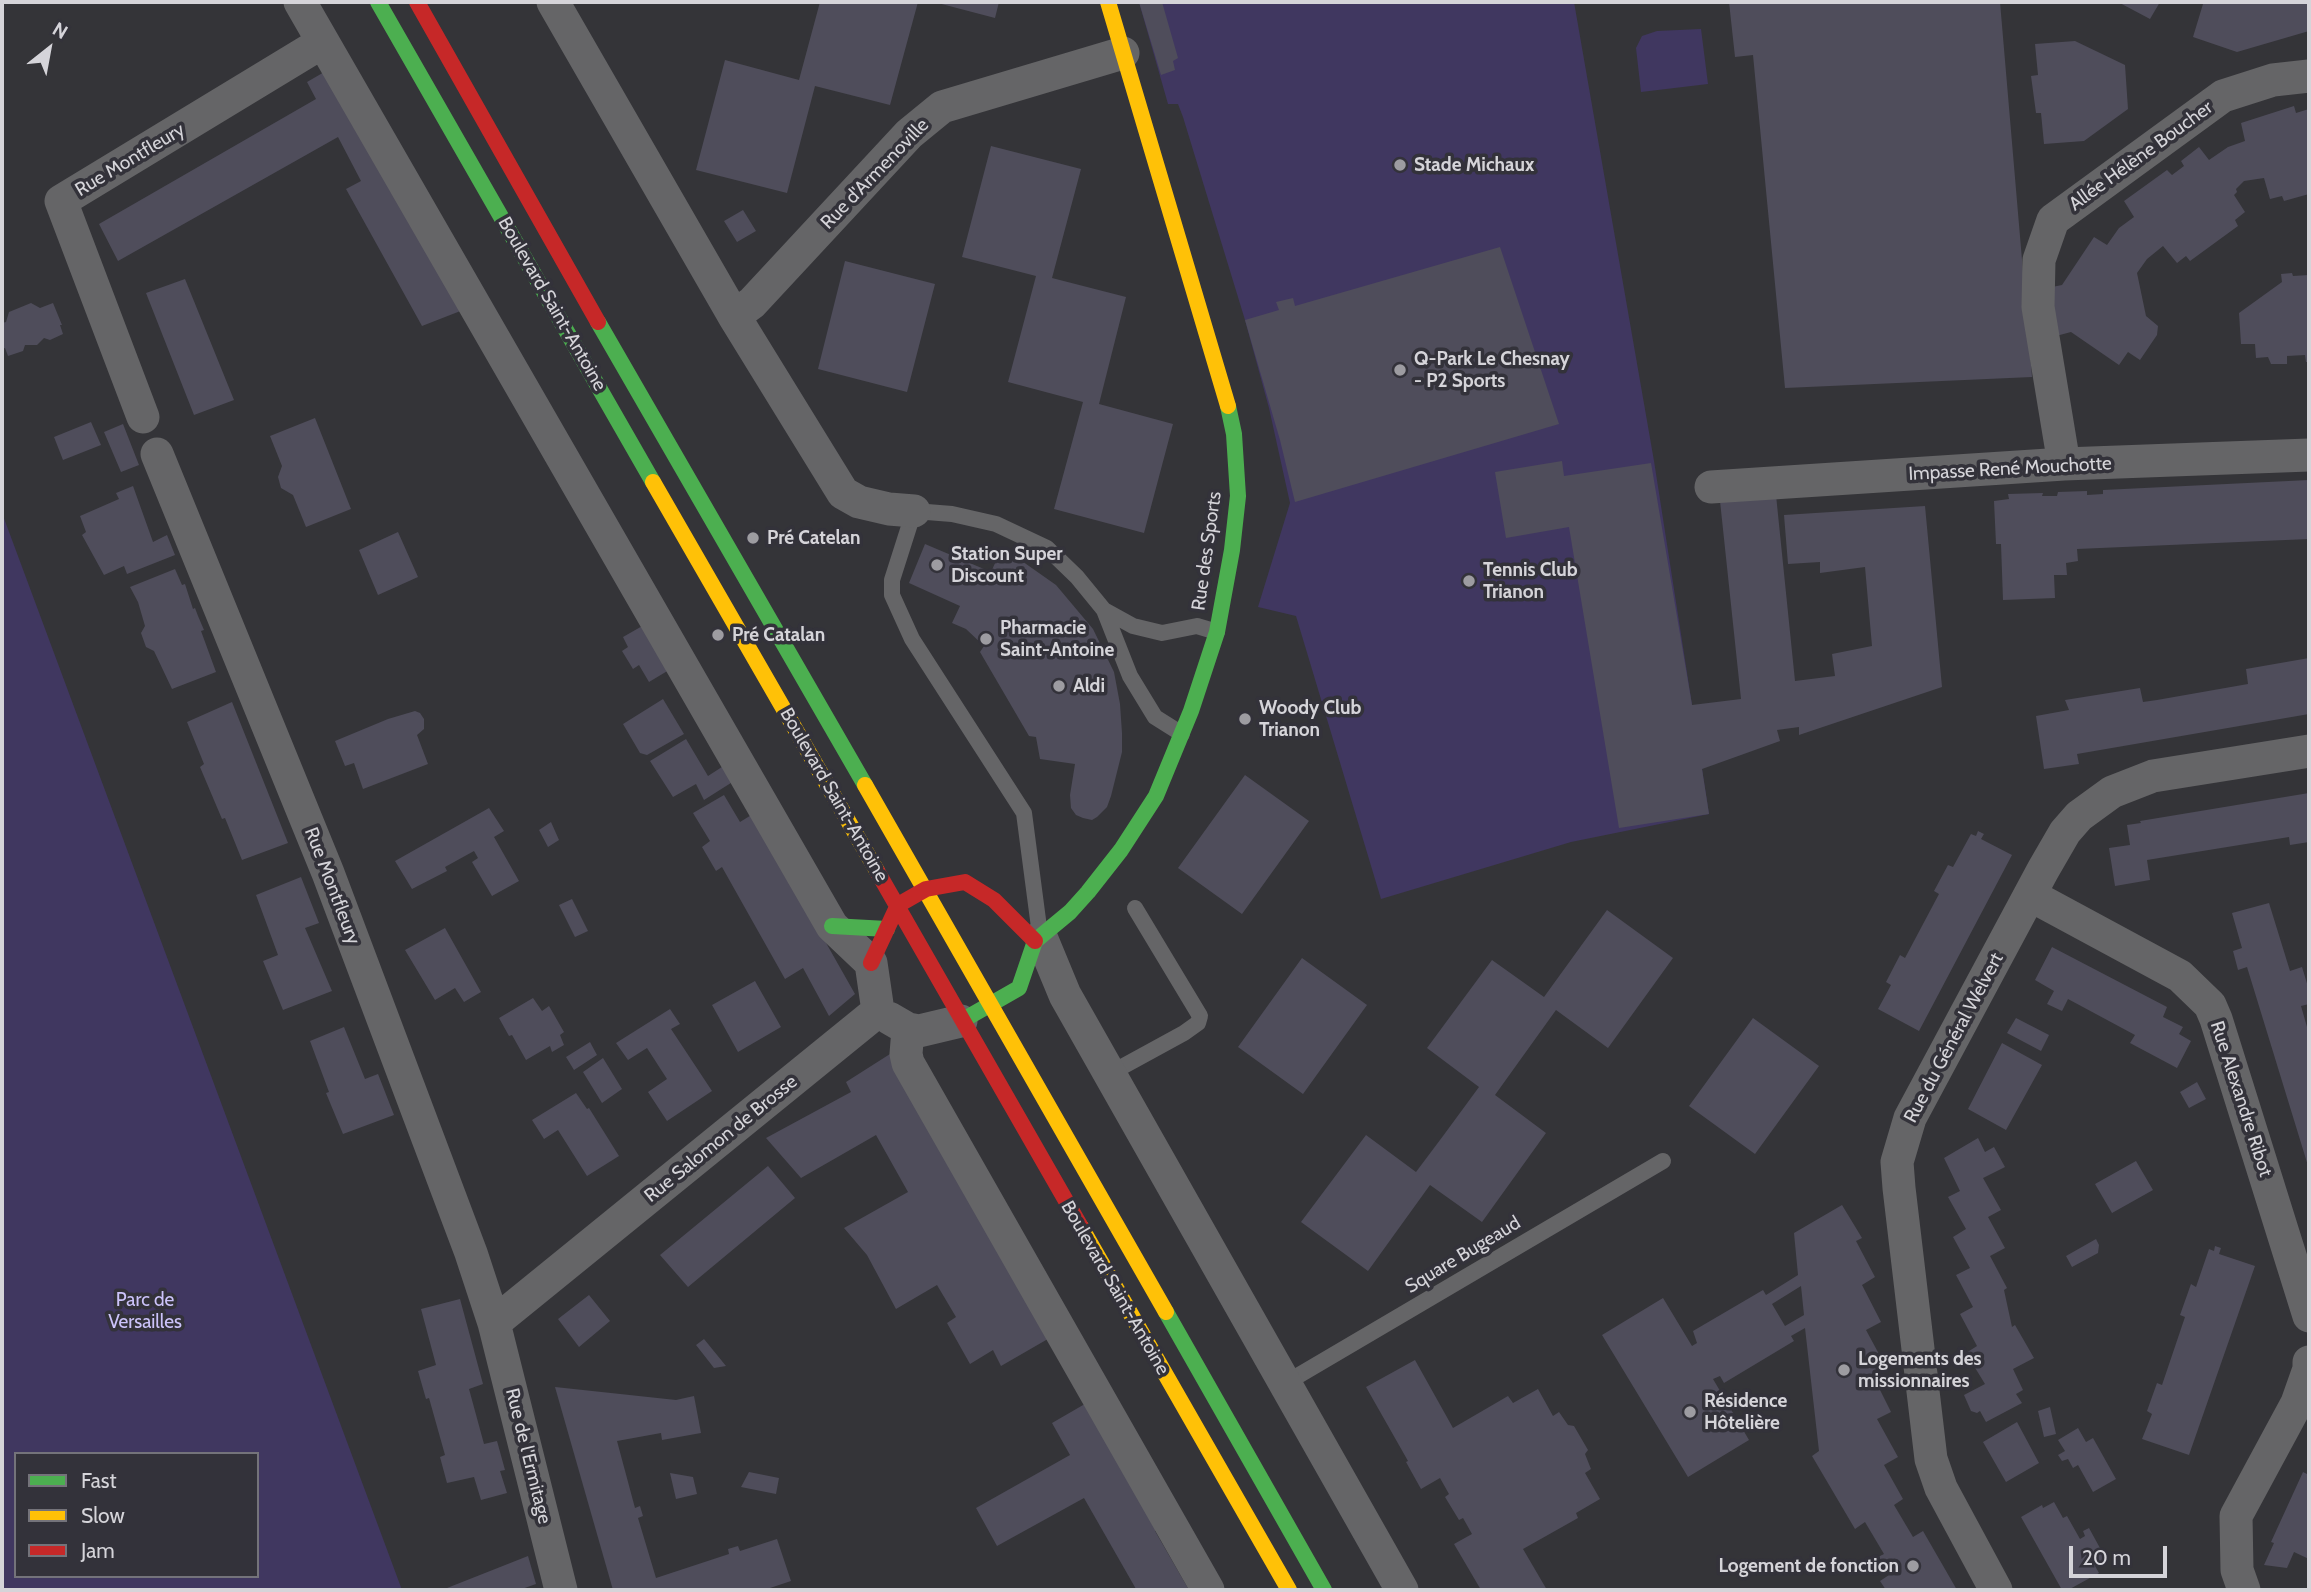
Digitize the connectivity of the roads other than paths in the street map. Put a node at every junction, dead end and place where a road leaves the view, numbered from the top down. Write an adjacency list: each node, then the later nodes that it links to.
1 (300, 2): 6 (street)
2 (378, 2): 22 (main road, Boulevard Saint-Antoine)
3 (417, 2): 20 (main road, Boulevard Saint-Antoine)
4 (553, 2): 9 (street)
5 (1108, 2): 7 (main road, Rue des Sports)
6 (323, 42): 10 (street, Rue Montfleury); 24 (street)
7 (1124, 53): 9 (street, Rue d'Armenoville); 17 (main road, Rue des Sports)
8 (2309, 76): 13 (street, Allée Hélène Boucher)
9 (734, 316): 15 (street)
10 (143, 417)
11 (157, 454): 35 (street, Rue Montfleury)
12 (2309, 455): 13 (street, Impasse René Mouchotte)
13 (2064, 464): 14 (street, Impasse René Mouchotte)
14 (1711, 487)
15 (914, 511): 16 (lane); 26 (lane)
16 (1104, 610): 17 (lane); 18 (lane)
17 (1217, 632): 18 (main road, Rue des Sports)
18 (1182, 734): 26 (main road, Rue des Sports)
19 (2309, 751): 21 (street, Rue du Général Welvert)
20 (919, 893): 22 (main road); 26 (main road); 28 (main road, Boulevard Saint-Antoine)
21 (2030, 895): 34 (street, Rue Alexandre Ribot); 43 (street, Rue du Général Welvert)
22 (898, 905): 25 (main road); 30 (main road, Boulevard Saint-Antoine)
23 (1135, 908): 32 (lane)
24 (832, 926): 25 (main road); 27 (street)
25 (887, 929): 27 (main road)
26 (1038, 939): 28 (main road); 32 (street)
27 (871, 963): 29 (street)
28 (992, 1005): 30 (main road); 41 (main road, Boulevard Saint-Antoine)
29 (878, 1012): 31 (street); 35 (street, Rue Salomon de Brosse)
30 (961, 1021): 31 (street); 40 (main road, Boulevard Saint-Antoine)
31 (908, 1029): 39 (street)
32 (1109, 1074): 37 (street)
33 (1663, 1161): 37 (lane, Square Bugeaud)
34 (2309, 1316)
35 (494, 1323): 38 (street, Rue de l'Ermitage)
36 (2309, 1362): 44 (street)
37 (1284, 1384): 42 (street)
38 (561, 1590)
39 (1208, 1590)
40 (1289, 1590)
41 (1324, 1590)
42 (1402, 1590)
43 (1996, 1590)
44 (2244, 1590)

